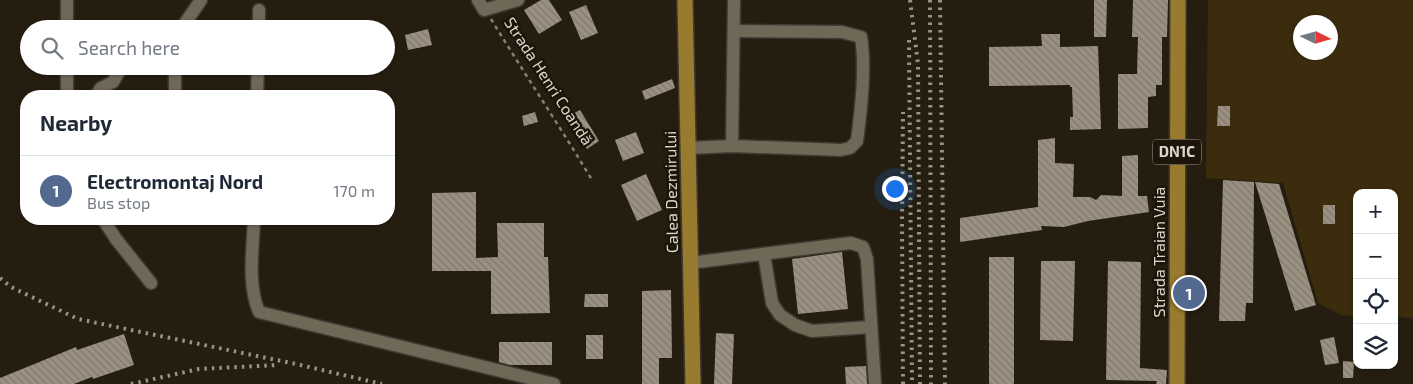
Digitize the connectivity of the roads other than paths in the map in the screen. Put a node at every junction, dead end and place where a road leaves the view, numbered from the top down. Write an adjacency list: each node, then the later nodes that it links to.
1 (67, 0): 9 (street)
2 (201, 0): 10 (street)
3 (518, 0): 7 (street)
4 (685, 0): 22 (main road, Calea Dezmirului)
5 (734, 0): 12 (street)
6 (1178, 0): 32 (main road, Strada Traian Vuia / DN1C)
7 (481, 5)
8 (259, 10): 11 (street)
9 (67, 20)
10 (187, 20)
11 (259, 20)
12 (734, 31): 21 (street); 21 (street)
13 (67, 75): 17 (street)
14 (118, 75): 18 (street)
15 (175, 75): 19 (street)
16 (258, 75): 20 (street)
17 (67, 90)
18 (100, 90)
19 (175, 90)
20 (257, 90)
21 (732, 146): 22 (street)
22 (688, 148): 26 (main road, Calea Dezmirului)
23 (107, 225): 27 (street)
24 (254, 225): 29 (street)
25 (764, 254): 26 (street); 28 (street); 28 (street)
26 (690, 263): 30 (main road, Calea Dezmirului)
27 (151, 283)
28 (871, 327): 31 (street)
29 (554, 384)
30 (693, 384)
31 (875, 384)
32 (1177, 384)

